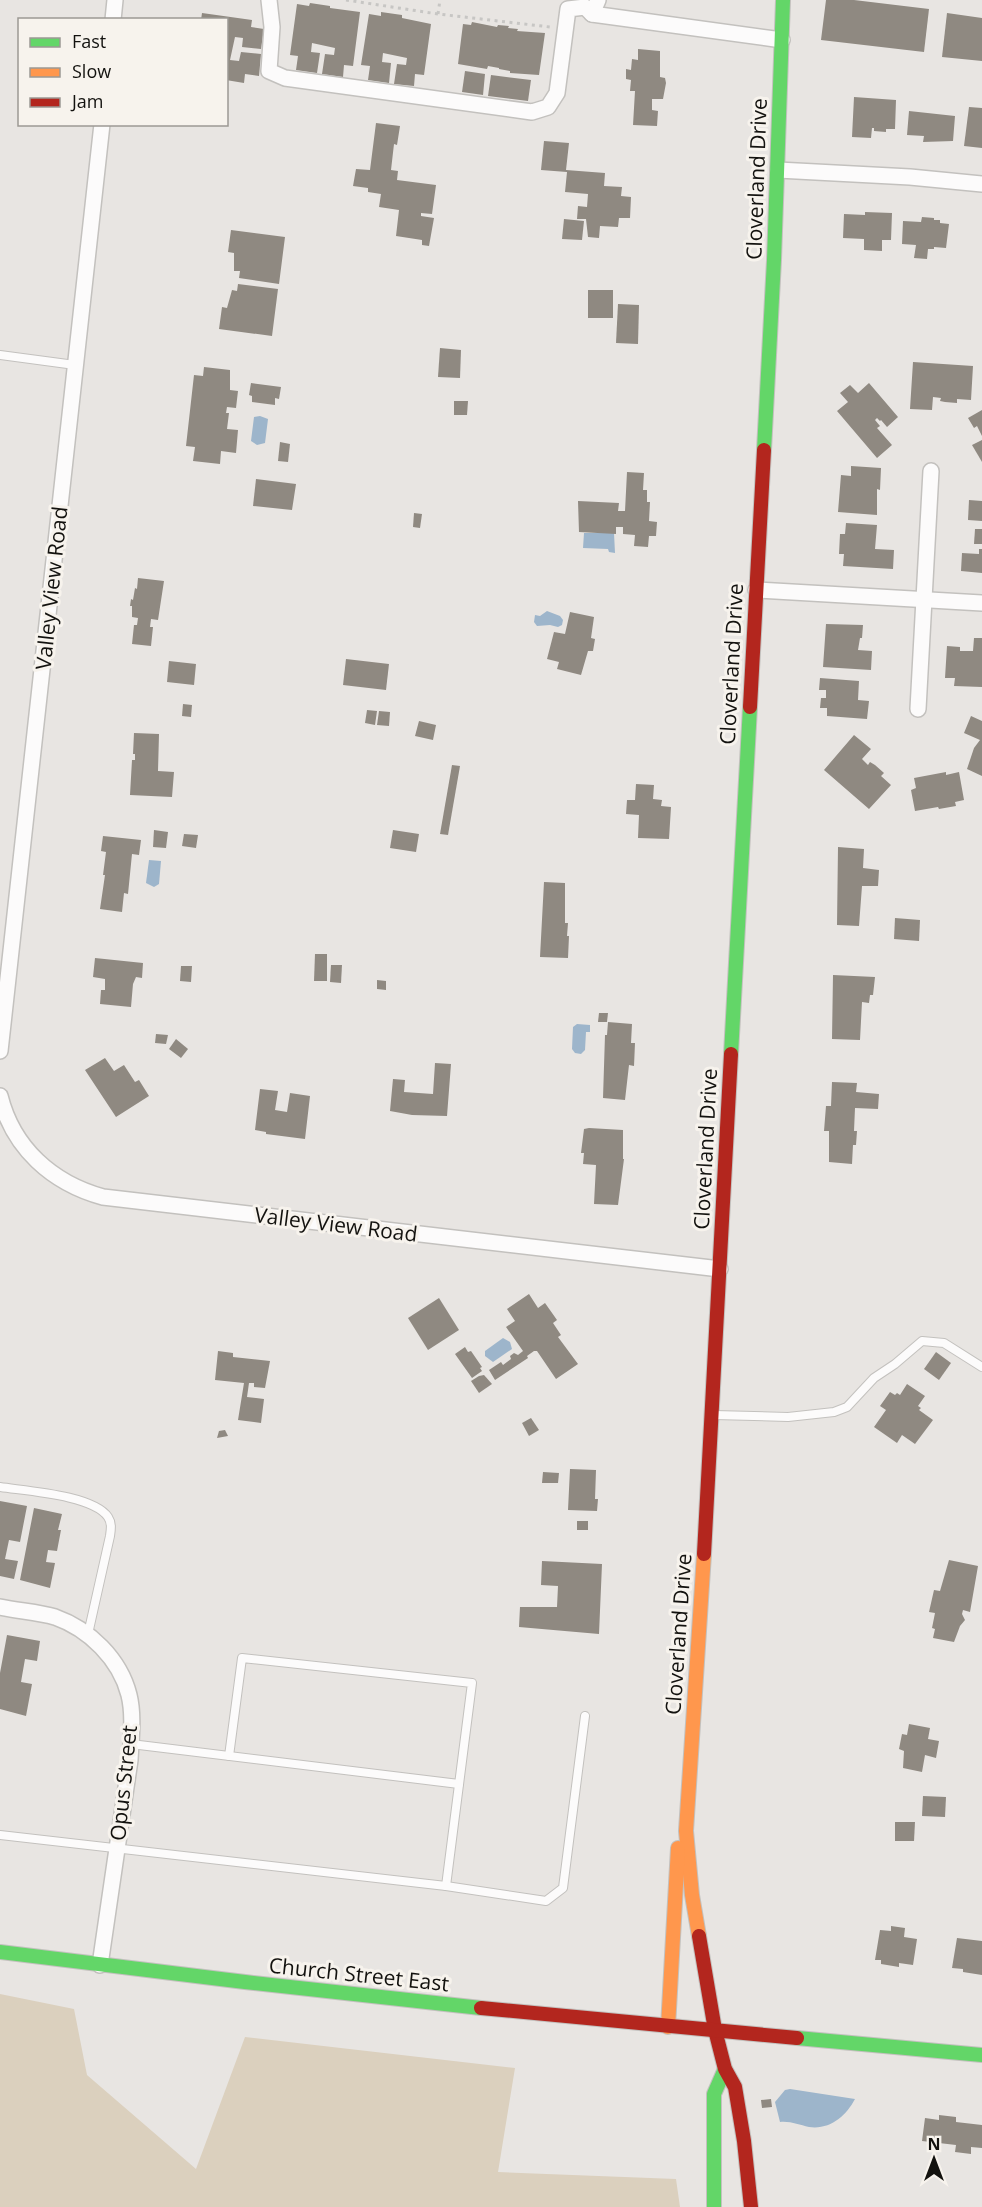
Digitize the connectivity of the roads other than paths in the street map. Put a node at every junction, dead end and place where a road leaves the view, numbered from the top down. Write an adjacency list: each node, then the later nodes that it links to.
1 (115, 0): 5 (street)
2 (269, 0): 4 (street)
3 (783, 0): 6 (street, Cloverland Drive)
4 (595, 7): 6 (street)
5 (113, 18)
6 (782, 40): 8 (street, Cloverland Drive)
7 (102, 126): 11 (street, Valley View Road)
8 (778, 170): 9 (street); 13 (street, Cloverland Drive)
9 (982, 184)
10 (0, 355): 11 (lane)
11 (75, 365): 17 (street, Valley View Road)
12 (931, 471): 14 (street)
13 (756, 590): 14 (street); 19 (street, Cloverland Drive)
14 (924, 599): 15 (street); 16 (street)
15 (982, 603)
16 (918, 709)
17 (0, 1051)
18 (0, 1096): 19 (street, Valley View Road)
19 (720, 1269): 21 (street, Cloverland Drive)
20 (982, 1367): 21 (lane)
21 (712, 1415): 29 (street, Cloverland Drive)
22 (0, 1487): 24 (lane)
23 (0, 1607): 24 (street, Opus Street)
24 (88, 1634): 26 (street, Opus Street)
25 (585, 1716): 32 (lane)
26 (131, 1744): 27 (lane); 31 (street, Opus Street)
27 (229, 1756): 28 (lane); 28 (lane)
28 (459, 1784): 32 (lane)
29 (686, 1806): 35 (street); 36 (street, Cloverland Drive)
30 (0, 1835): 31 (lane)
31 (116, 1850): 32 (lane); 34 (street, Opus Street)
32 (446, 1886)
33 (0, 1952): 34 (street, Church Street East)
34 (100, 1965): 35 (street, Church Street East)
35 (669, 2027): 36 (street, Church Street East)
36 (715, 2030): 37 (street); 38 (street, Cloverland Drive)
37 (982, 2055)
38 (725, 2069): 39 (street); 40 (street, Cloverland Drive)
39 (714, 2207)
40 (751, 2207)

